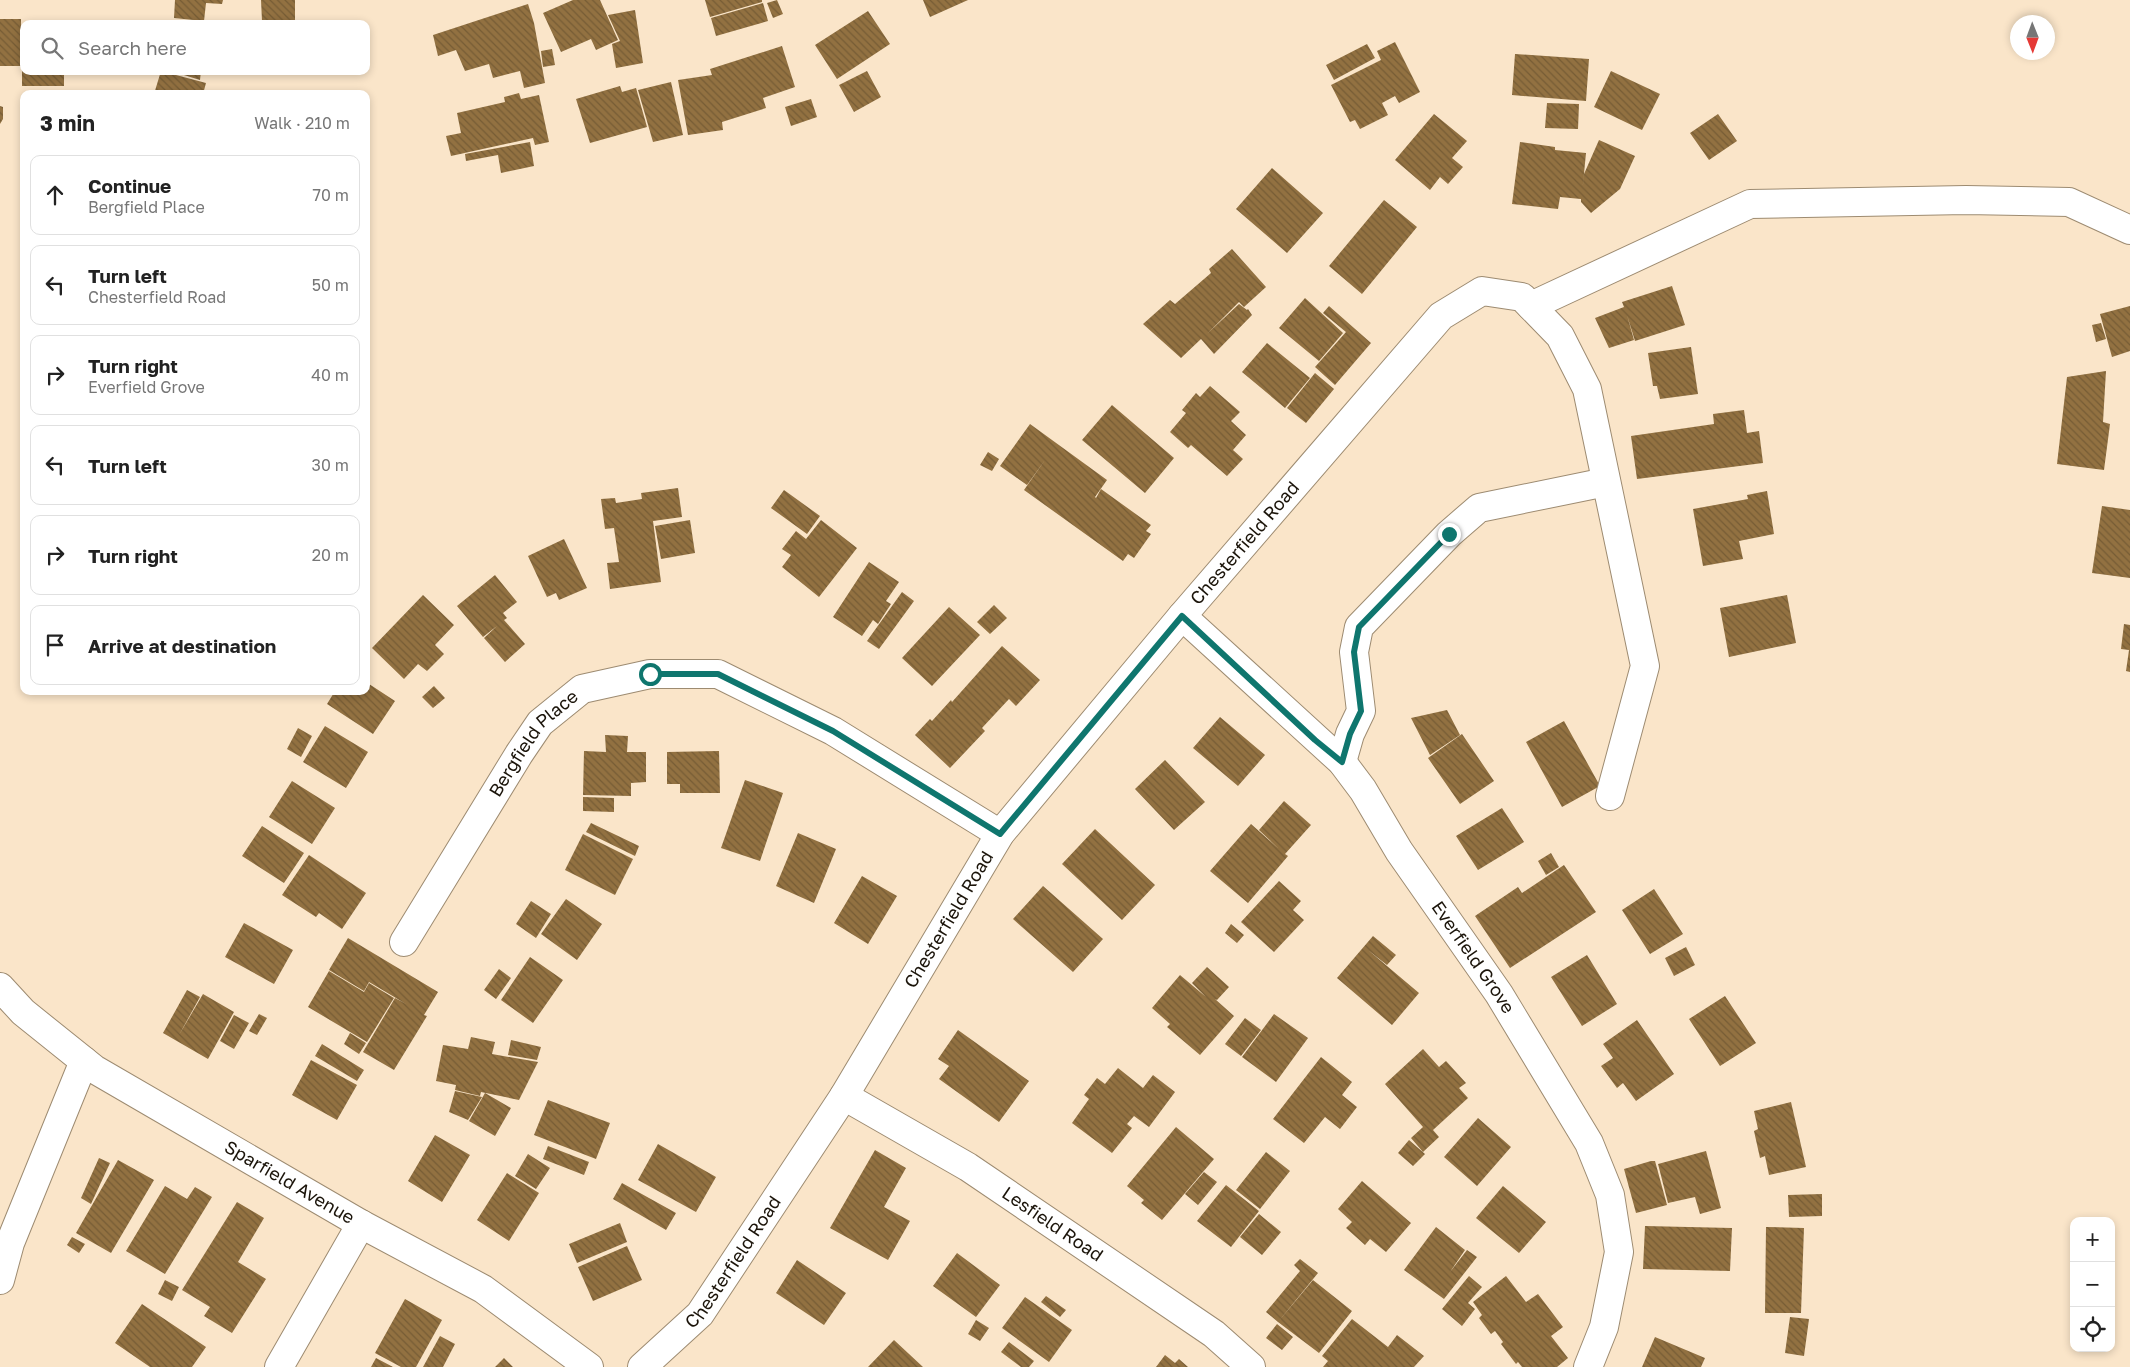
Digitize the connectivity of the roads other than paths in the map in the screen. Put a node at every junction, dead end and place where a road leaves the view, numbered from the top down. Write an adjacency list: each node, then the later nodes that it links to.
1 (2130, 230): 2 (street)
2 (1531, 306): 3 (street, Chesterfield Road); 4 (street, Chesterfield Road)
3 (1606, 482): 5 (street); 6 (street, Chesterfield Road)
4 (1182, 616): 5 (street, Everfield Grove); 7 (street, Chesterfield Road)
5 (1342, 762): 18 (street, Everfield Grove)
6 (1610, 796)
7 (1000, 834): 8 (street, Bergfield Place); 11 (street, Chesterfield Road)
8 (404, 942)
9 (0, 987): 10 (street, Sparfield Avenue)
10 (84, 1061): 12 (street, Sparfield Avenue); 13 (street)
11 (844, 1096): 16 (street, Chesterfield Road); 17 (street, Lesfield Road)
12 (361, 1224): 14 (street); 15 (street, Sparfield Avenue)
13 (0, 1280)
14 (279, 1367)
15 (589, 1367)
16 (642, 1367)
17 (1251, 1367)
18 (1588, 1367)

